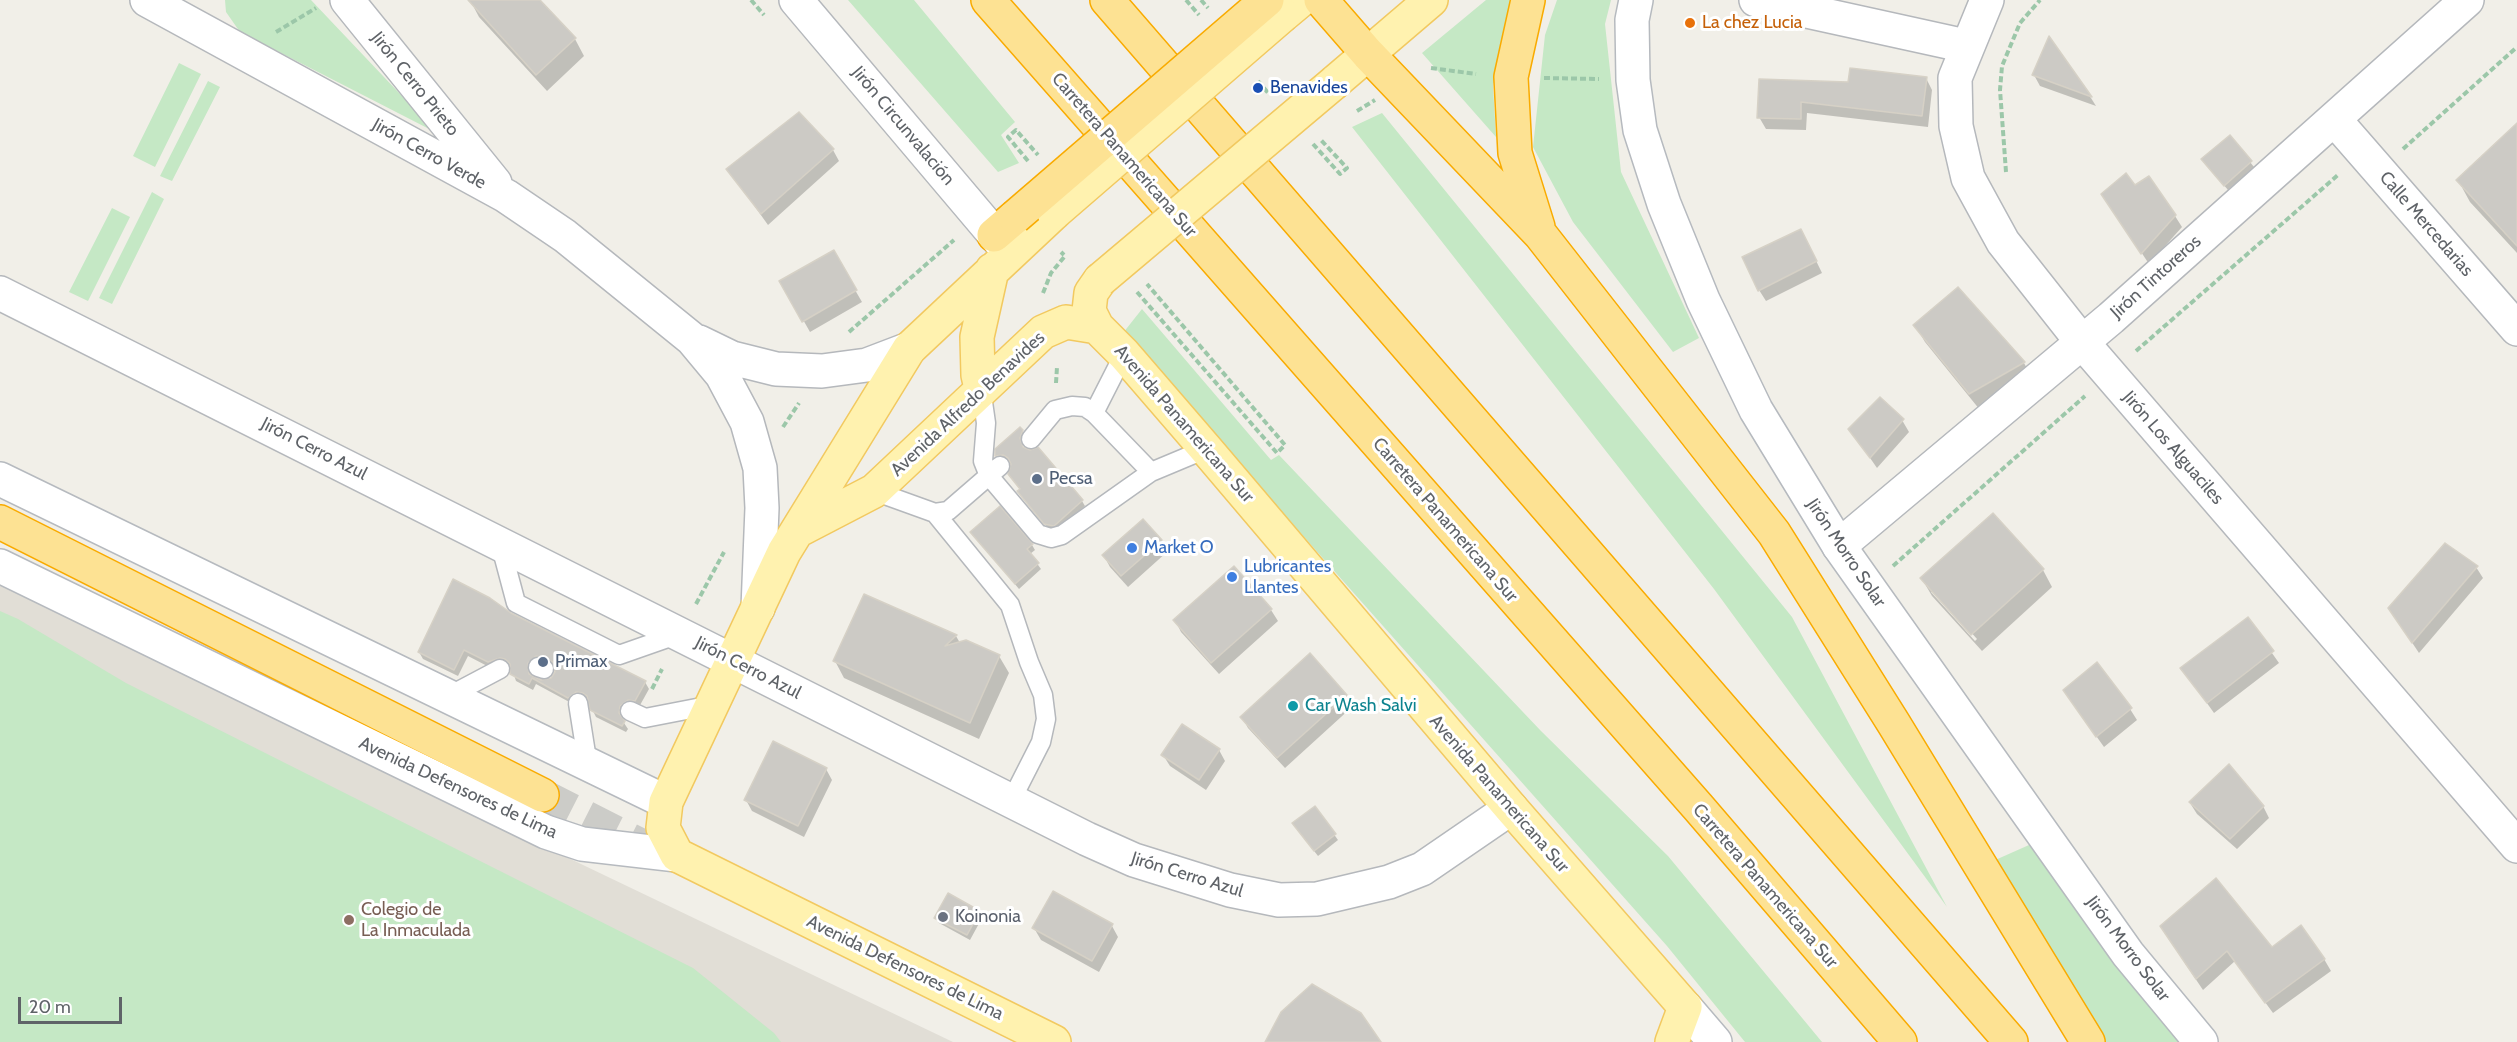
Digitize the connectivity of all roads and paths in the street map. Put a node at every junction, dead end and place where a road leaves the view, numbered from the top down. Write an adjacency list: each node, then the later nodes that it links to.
1 (147, 0): 19 (street, Jirón Cerro Verde)
2 (796, 0): 30 (street, Jirón Circunvalación)
3 (988, 0): 75 (highway, Carretera Panamericana Sur)
4 (1107, 0): 76 (highway)
5 (1186, 0): 16 (path)
6 (1321, 0): 20 (highway)
7 (1431, 0): 20 (main road)
8 (1528, 0): 29 (highway)
9 (1636, 0): 53 (street, Jirón Morro Solar)
10 (1756, 0): 17 (street)
11 (1987, 0): 17 (street, Jirón Los Alguaciles)
12 (2040, 0): 27 (path)
13 (2467, 0): 21 (street, Jirón Tintoreros)
14 (334, 3): 19 (path); 28 (street, Jirón Cerro Prieto)
15 (1284, 5): 30 (highway, bridge); 30 (main road, Avenida Alfredo Benavides, bridge)
16 (1196, 11)
17 (1966, 46): 37 (street, Jirón Los Alguaciles)
18 (2517, 47): 25 (path)
19 (242, 52): 28 (street, Jirón Cerro Verde)
20 (1368, 54): 29 (highway); 34 (main road, bridge)
21 (2334, 119): 25 (street, Calle Mercedarias); 37 (street, Jirón Tintoreros)
22 (1318, 136): 24 (path)
23 (1031, 147): 26 (path)
24 (1321, 153)
25 (2364, 153): 35 (street, Calle Mercedarias); 40 (path)
26 (1029, 162)
27 (2008, 178)
28 (506, 196): 36 (street, Jirón Cerro Verde)
29 (1540, 234): 77 (highway)
30 (1003, 244): 38 (main road, Avenida Alfredo Benavides); 41 (main road)
31 (1137, 292): 33 (path)
32 (0, 293): 52 (street, Jirón Cerro Azul)
33 (1162, 301)
34 (1096, 327): 39 (main road, Avenida Panamericana Sur); 41 (main road, Avenida Alfredo Benavides)
35 (2517, 329)
36 (692, 339): 38 (street, Jirón Cerro Verde); 56 (street, Jirón Cerro Verde)
37 (2082, 342): 40 (street, Jirón Los Alguaciles); 53 (street, Jirón Tintoreros)
38 (909, 349): 51 (main road, Avenida Alfredo Benavides)
39 (1124, 354): 42 (lane); 44 (main road, Avenida Panamericana Sur)
40 (2109, 374): 55 (path); 69 (street, Jirón Los Alguaciles)
41 (981, 388): 45 (lane); 48 (main road, Avenida Alfredo Benavides)
42 (1094, 412): 43 (lane); 46 (lane)
43 (1031, 439)
44 (1206, 449): 46 (lane); 68 (main road, Avenida Panamericana Sur)
45 (995, 471): 46 (lane); 49 (lane)
46 (1151, 472)
47 (0, 479): 60 (street)
48 (874, 491): 49 (lane); 51 (main road, Avenida Alfredo Benavides)
49 (934, 513): 66 (lane)
50 (0, 522): 65 (highway)
51 (799, 530): 56 (main road, Avenida Alfredo Benavides)
52 (500, 543): 57 (street, Jirón Cerro Azul); 57 (lane)
53 (1839, 546): 78 (street, Jirón Morro Solar)
54 (0, 566): 70 (street, Avenida Defensores de Lima)
55 (1890, 569)
56 (758, 608): 58 (main road, Avenida Alfredo Benavides)
57 (680, 634): 58 (street, Jirón Cerro Azul)
58 (733, 660): 62 (main road, Avenida Alfredo Benavides); 66 (street, Jirón Cerro Azul)
59 (500, 669): 60 (lane)
60 (449, 696): 64 (street)
61 (578, 703): 64 (lane)
62 (712, 705): 63 (lane); 67 (main road, Avenida Alfredo Benavides)
63 (630, 711)
64 (588, 766): 67 (street)
65 (542, 795)
66 (1011, 801): 68 (street, Jirón Cerro Azul)
67 (666, 802): 70 (main road, Avenida Alfredo Benavides)
68 (1510, 808): 71 (main road, Avenida Panamericana Sur)
69 (2517, 846)
70 (678, 855): 72 (main road, Avenida Defensores de Lima)
71 (1685, 1007): 73 (main road); 74 (street, Avenida Panamericana Sur)
72 (1054, 1042)
73 (1672, 1042)
74 (1714, 1042)
75 (1900, 1042)
76 (2011, 1042)
77 (2088, 1042)
78 (2201, 1042)

